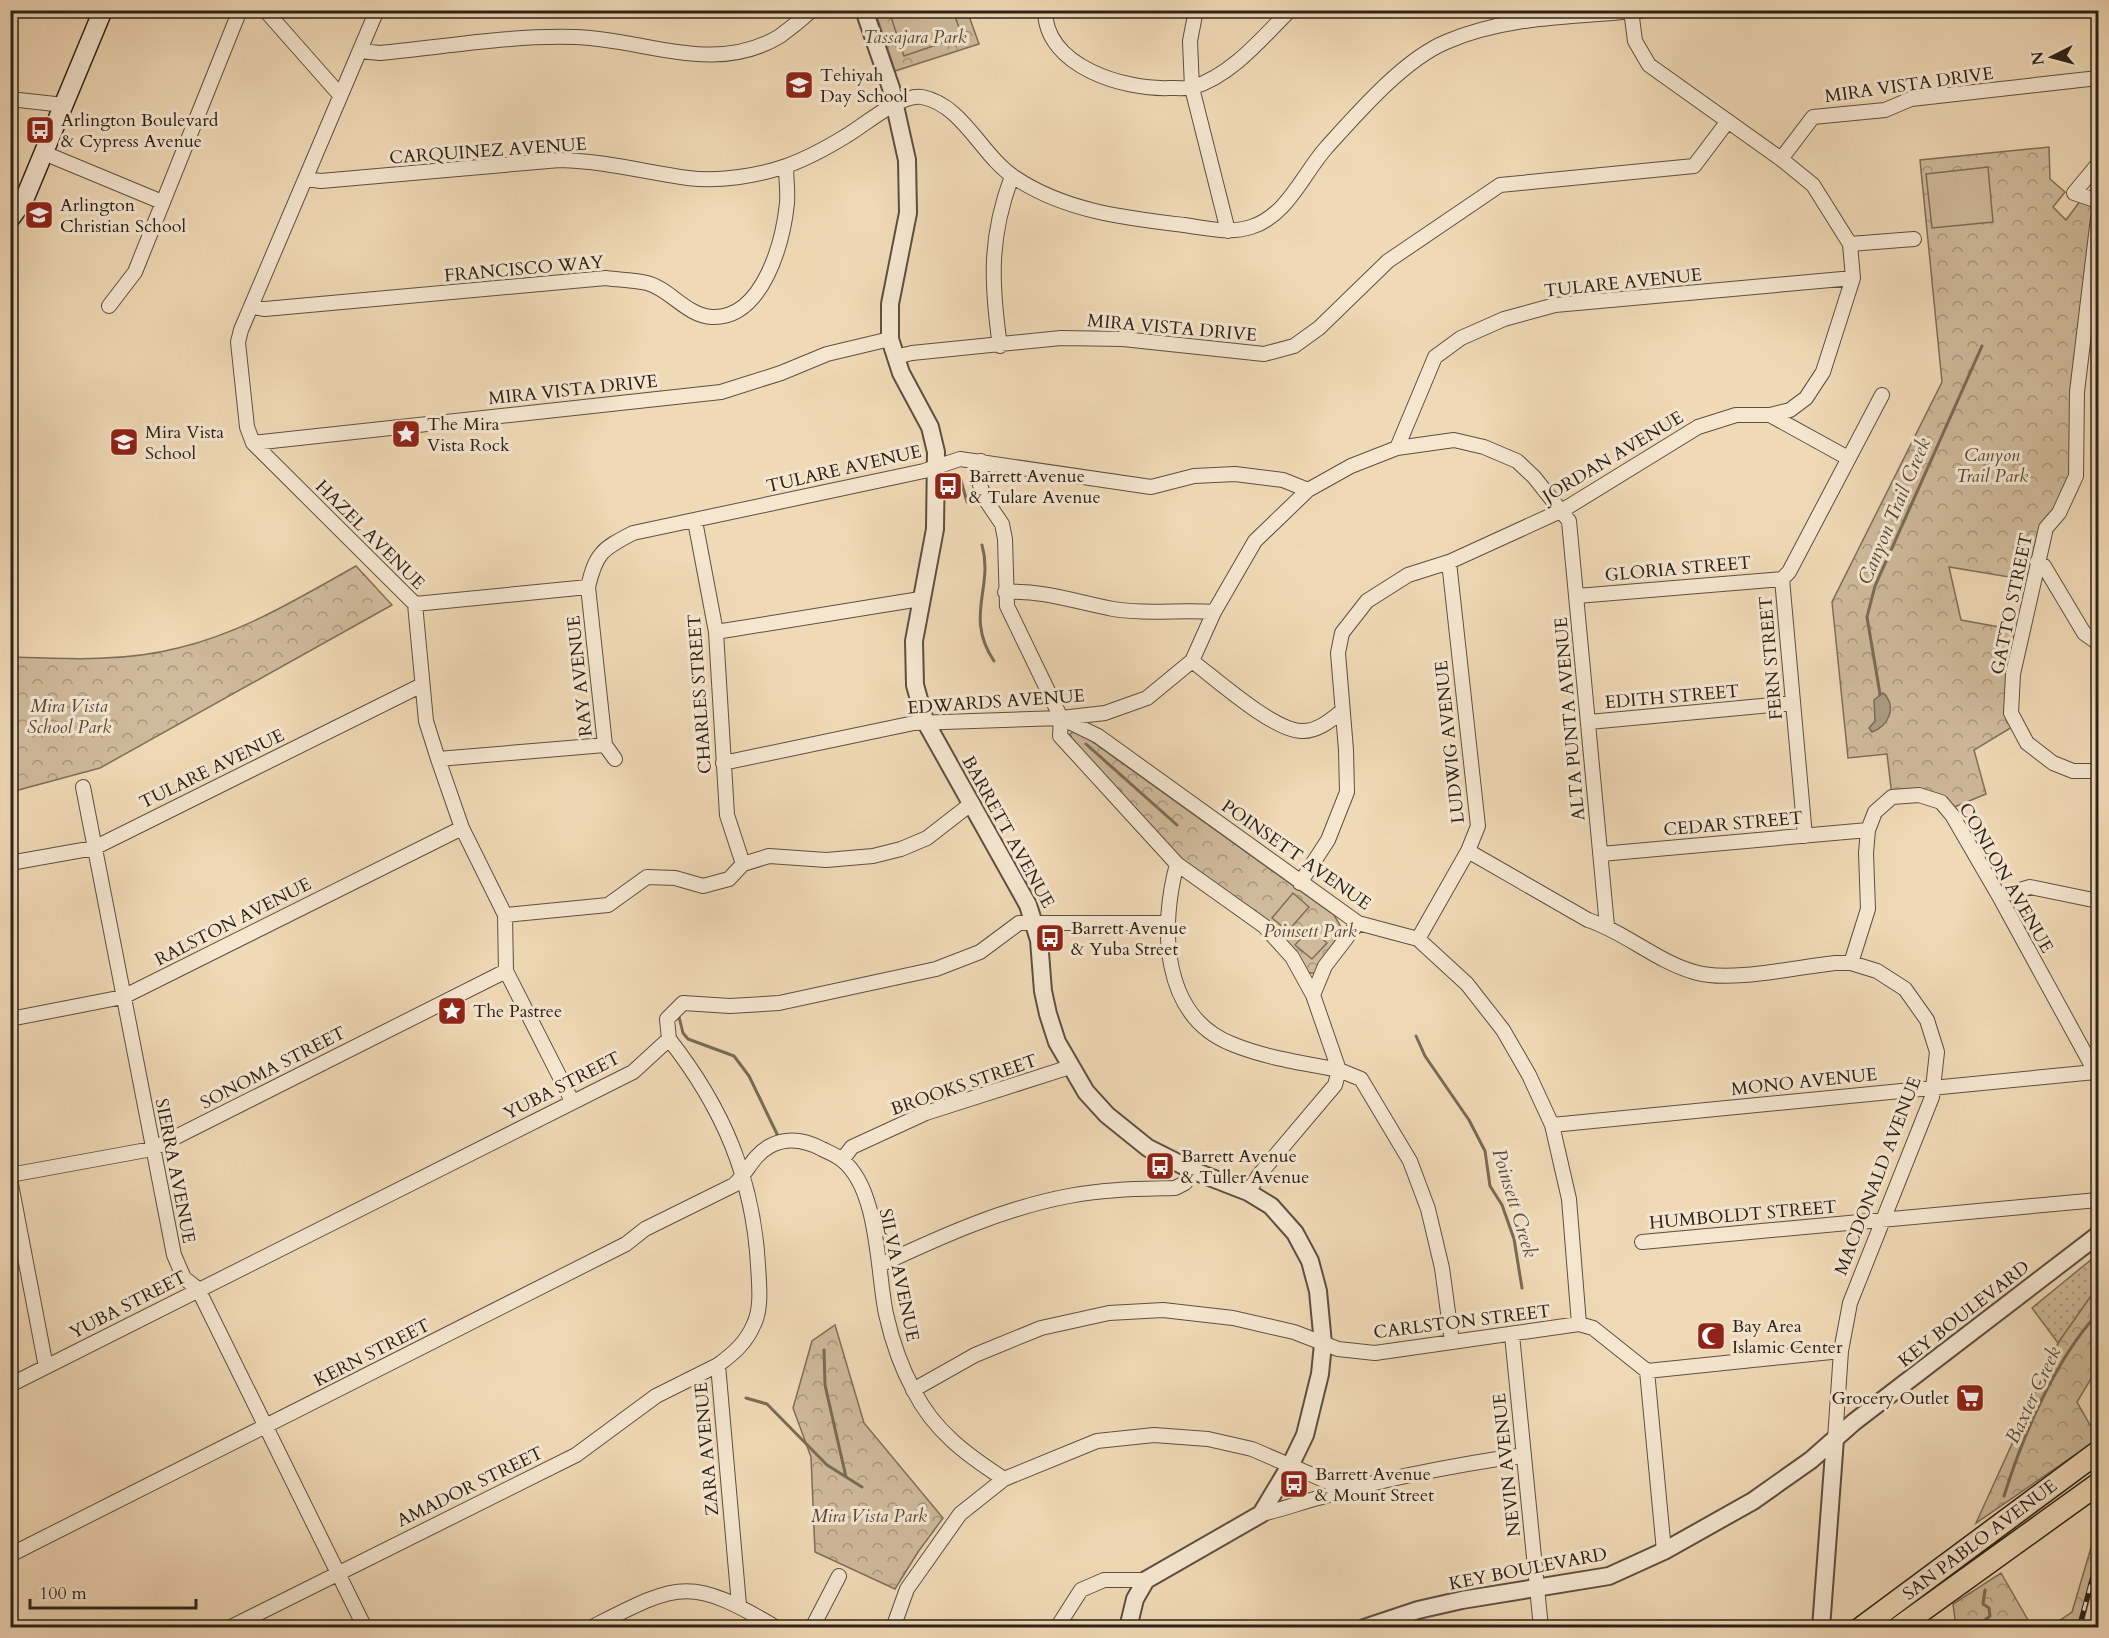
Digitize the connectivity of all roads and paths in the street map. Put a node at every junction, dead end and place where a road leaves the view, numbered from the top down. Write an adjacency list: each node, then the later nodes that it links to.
1 (103, 10): 17 (main road)
2 (240, 10): 27 (street)
3 (265, 10): 15 (street)
4 (376, 10): 12 (street)
5 (813, 10): 12 (street)
6 (864, 10): 18 (street, BARRETT AVENUE)
7 (1045, 10): 14 (street)
8 (1196, 10): 14 (street)
9 (1290, 10): 14 (street)
10 (1646, 10): 11 (street, CARQUINEZ AVENUE)
11 (1631, 11): 19 (street, JORDAN AVENUE); 30 (street, CARQUINEZ AVENUE)
12 (360, 51): 15 (street)
13 (2098, 78): 21 (street, MIRA VISTA DRIVE)
14 (1192, 88): 30 (street)
15 (340, 95): 25 (street)
16 (10, 99): 17 (street)
17 (64, 105): 20 (main road)
18 (895, 105): 23 (street, CARQUINEZ AVENUE); 24 (street, CARQUINEZ AVENUE); 36 (street, BARRETT AVENUE)
19 (1728, 121): 21 (street, JORDAN AVENUE); 37 (street, MIRA VISTA DRIVE)
20 (44, 153): 27 (street); 29 (main road)
21 (1781, 159): 32 (street, JORDAN AVENUE)
22 (2098, 164): 26 (street)
23 (786, 166): 25 (street, CARQUINEZ AVENUE); 35 (street, FRANCISCO WAY)
24 (1012, 176): 30 (street, CARQUINEZ AVENUE); 37 (street)
25 (306, 179): 35 (street)
26 (2098, 201)
27 (162, 202): 34 (street)
28 (2098, 218): 50 (street, GATTO STREET)
29 (10, 219)
30 (1228, 231)
31 (1914, 238): 32 (street)
32 (1850, 244): 33 (street, JORDAN AVENUE)
33 (1853, 278): 40 (street, JORDAN AVENUE); 42 (street, TULARE AVENUE)
34 (109, 306)
35 (253, 307): 41 (street)
36 (890, 339): 38 (street, BARRETT AVENUE); 41 (street, MIRA VISTA DRIVE)
37 (1000, 346): 38 (street, MIRA VISTA DRIVE)
38 (895, 357): 45 (street, BARRETT AVENUE)
39 (1882, 395): 43 (street, FERN STREET)
40 (1770, 415): 43 (street); 47 (street, JORDAN AVENUE)
41 (253, 442): 56 (street, HAZEL AVENUE)
42 (1397, 448): 46 (street, EDWARDS AVENUE); 47 (street, EDWARDS AVENUE)
43 (1848, 458): 51 (street, FERN STREET)
44 (981, 461): 45 (street, TULARE AVENUE); 46 (street, TULARE AVENUE); 53 (street)
45 (937, 466): 48 (street, TULARE AVENUE); 55 (street, BARRETT AVENUE)
46 (1308, 490): 57 (street, EDWARDS AVENUE)
47 (1563, 510): 49 (street, JORDAN AVENUE); 54 (street, ALTA PUNTA AVENUE)
48 (695, 521): 52 (street, TULARE AVENUE); 58 (street, CHARLES STREET)
49 (1449, 562): 63 (street, JORDAN AVENUE); 78 (street, LUDWIG AVENUE)
50 (2037, 562): 59 (street); 71 (street, GATTO STREET)
51 (1782, 579): 54 (street, GLORIA STREET); 62 (street, FERN STREET)
52 (588, 587): 56 (street); 67 (street, RAY AVENUE)
53 (1005, 592): 57 (street); 64 (street)
54 (1576, 596): 66 (street, ALTA PUNTA AVENUE)
55 (920, 599): 58 (street); 65 (street, BARRETT AVENUE)
56 (415, 604): 61 (street, HAZEL AVENUE)
57 (1214, 612): 60 (street, EDWARDS AVENUE)
58 (716, 632): 70 (street, CHARLES STREET)
59 (2098, 643)
60 (1192, 662): 63 (street); 64 (street, EDWARDS AVENUE)
61 (422, 685): 68 (street, HAZEL AVENUE); 77 (street, TULARE AVENUE)
62 (1793, 703): 66 (street, EDITH STREET); 76 (street, FERN STREET)
63 (1342, 711): 83 (street, JORDAN AVENUE)
64 (1061, 718): 65 (street, EDWARDS AVENUE); 82 (street); 83 (street, POINSETT AVENUE)
65 (925, 721): 70 (street, EDWARDS AVENUE); 73 (street, BARRETT AVENUE)
66 (1589, 722): 79 (street, ALTA PUNTA AVENUE)
67 (605, 745): 68 (street); 69 (street, RAY AVENUE)
68 (438, 759): 74 (street, HAZEL AVENUE)
69 (615, 759)
70 (723, 763): 81 (street, CHARLES STREET)
71 (2098, 771)
72 (83, 787): 77 (street, SIERRA AVENUE)
73 (972, 803): 81 (street); 89 (street, BARRETT AVENUE)
74 (462, 828): 86 (street, HAZEL AVENUE); 95 (street, RALSTON AVENUE)
75 (1868, 830): 76 (street, CEDAR STREET); 84 (street, CONLON AVENUE); 92 (street, CONLON AVENUE)
76 (1805, 836): 79 (street, CEDAR STREET)
77 (94, 848): 80 (street, TULARE AVENUE); 95 (street, SIERRA AVENUE)
78 (1468, 851): 90 (street); 91 (street, LUDWIG AVENUE)
79 (1601, 854): 90 (street, ALTA PUNTA AVENUE)
80 (10, 863)
81 (743, 864): 86 (street)
82 (1177, 864): 87 (street); 94 (street)
83 (1300, 883): 88 (street, POINSETT AVENUE)
84 (1999, 896): 85 (street); 100 (street, CONLON AVENUE)
85 (2098, 901)
86 (505, 915): 93 (street, HAZEL AVENUE)
87 (1168, 923): 89 (street); 99 (street)
88 (1358, 923): 91 (street, POINSETT AVENUE); 94 (street)
89 (1036, 924): 97 (street); 98 (street, BARRETT AVENUE)
90 (1607, 926): 92 (street, MACDONALD AVENUE)
91 (1418, 939): 103 (street, POINSETT AVENUE)
92 (1851, 963): 101 (street, MACDONALD AVENUE)
93 (506, 971): 102 (street, HAZEL AVENUE); 104 (street, SONOMA STREET)
94 (1313, 995): 99 (street)
95 (123, 998): 96 (street, RALSTON AVENUE); 104 (street, SIERRA AVENUE)
96 (10, 1019)
97 (669, 1039): 102 (street, YUBA STREET); 107 (street, ZARA AVENUE)
98 (1070, 1067): 105 (street, BROOKS STREET); 106 (street, BARRETT AVENUE)
99 (1339, 1070): 109 (street); 118 (street)
100 (2097, 1074): 101 (street, MONO AVENUE)
101 (1935, 1087): 103 (street, MONO AVENUE); 111 (street, MACDONALD AVENUE)
102 (572, 1101): 115 (street, YUBA STREET)
103 (1552, 1125): 116 (street, POINSETT AVENUE)
104 (152, 1149): 108 (street, SONOMA STREET); 115 (street, SIERRA AVENUE)
105 (842, 1160): 107 (street, SILVA AVENUE); 114 (street, SILVA AVENUE)
106 (1194, 1171): 109 (street, BARRETT AVENUE); 114 (street)
107 (745, 1176): 121 (street, ZARA AVENUE); 126 (street, KERN STREET)
108 (10, 1177): 122 (street)
109 (1248, 1192): 119 (street, BARRETT AVENUE)
110 (2098, 1200): 111 (street, HUMBOLDT STREET)
111 (1886, 1219): 113 (street, HUMBOLDT STREET); 120 (street, MACDONALD AVENUE)
112 (2098, 1235): 127 (street, KEY BOULEVARD)
113 (1642, 1242)
114 (880, 1264): 125 (street, SILVA AVENUE)
115 (198, 1289): 122 (street, YUBA STREET); 126 (street, SIERRA AVENUE)
116 (1579, 1324): 117 (street, CARLSTON STREET); 123 (street)
117 (1512, 1335): 118 (street, CARLSTON STREET); 129 (street, NEVIN AVENUE)
118 (1452, 1342): 119 (street, CARLSTON STREET)
119 (1323, 1344): 125 (street, CARLSTON STREET); 130 (street, BARRETT AVENUE)
120 (1841, 1351): 123 (street); 127 (street, MACDONALD AVENUE)
121 (718, 1365): 137 (street, AMADOR STREET); 141 (street, ZARA AVENUE)
122 (46, 1367): 124 (street, YUBA STREET)
123 (1647, 1371): 135 (street)
124 (10, 1385)
125 (913, 1390): 131 (street, SILVA AVENUE)
126 (264, 1427): 136 (street, KERN STREET); 137 (street, SIERRA AVENUE)
127 (1835, 1439): 135 (street, KEY BOULEVARD); 153 (street, MACDONALD AVENUE)
128 (2098, 1452): 154 (main road, SAN PABLO AVENUE)
129 (1524, 1455): 133 (street); 140 (street, NEVIN AVENUE)
130 (1291, 1464): 131 (street); 133 (street); 134 (street, BARRETT AVENUE)
131 (1004, 1479): 148 (street)
132 (2098, 1484): 155 (main road, SAN PABLO AVENUE)
133 (1347, 1491): 134 (street)
134 (1261, 1514): 139 (street, BARRETT AVENUE)
135 (1664, 1551): 140 (street, KEY BOULEVARD)
136 (10, 1555)
137 (337, 1573): 143 (street, AMADOR STREET); 144 (street, SIERRA AVENUE)
138 (839, 1576): 147 (street)
139 (1146, 1580): 142 (street); 150 (street)
140 (1537, 1590): 151 (street, KEY BOULEVARD); 152 (street, NEVIN AVENUE)
141 (739, 1605): 145 (street); 146 (street)
142 (1056, 1627): 149 (street)
143 (229, 1628)
144 (365, 1628)
145 (590, 1628)
146 (777, 1628)
147 (813, 1628)
148 (893, 1628)
149 (1079, 1628)
150 (1128, 1628)
151 (1364, 1628)
152 (1541, 1628)
153 (1821, 1628)
154 (1861, 1628)
155 (1898, 1628)

